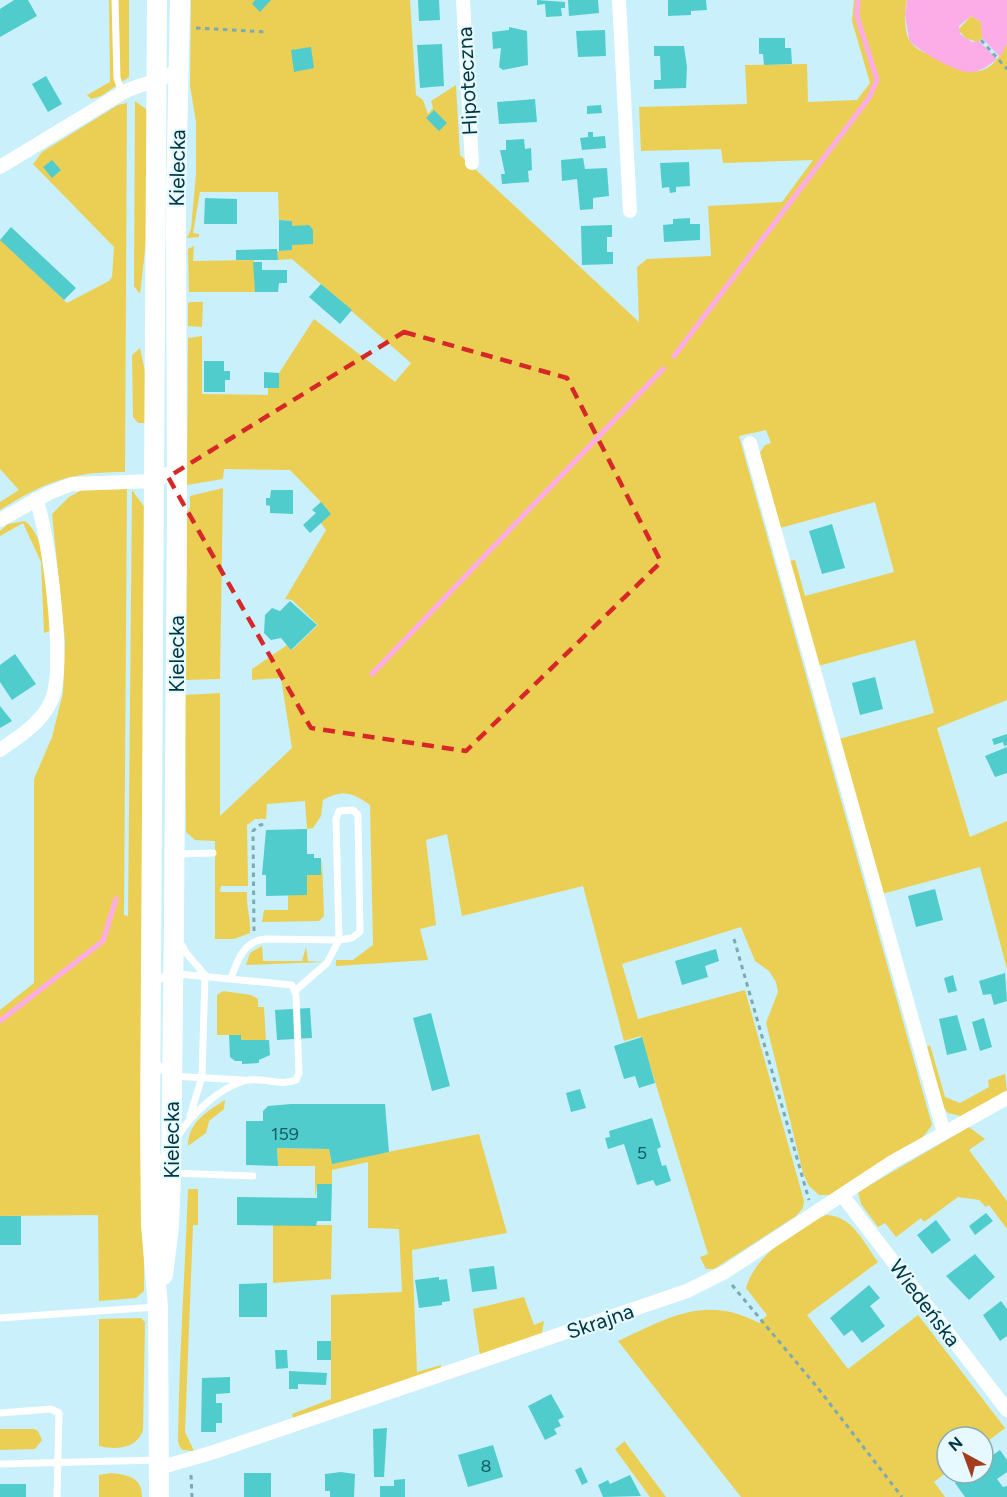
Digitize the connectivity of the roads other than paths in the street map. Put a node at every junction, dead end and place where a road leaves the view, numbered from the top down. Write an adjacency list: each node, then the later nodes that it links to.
1 (115, 0): 8 (lane)
2 (157, 0): 7 (main road, Kielecka)
3 (180, 0): 6 (main road, Kielecka)
4 (463, 0): 10 (street, Hipoteczna)
5 (619, 0): 12 (street)
6 (179, 68): 7 (street); 9 (main road, Kielecka)
7 (157, 82): 8 (street); 9 (street); 15 (main road, Kielecka)
8 (122, 93): 11 (street)
9 (178, 102): 14 (main road, Kielecka)
10 (472, 163)
11 (0, 167)
12 (630, 211)
13 (750, 443): 36 (street)
14 (177, 469): 15 (street); 17 (main road, Kielecka)
15 (155, 481): 16 (street); 17 (street); 28 (main road, Kielecka)
16 (36, 500): 18 (street); 19 (street)
17 (177, 512): 21 (main road, Kielecka)
18 (0, 520)
19 (0, 750)
20 (213, 852): 21 (lane)
21 (175, 854): 22 (main road, Kielecka)
22 (174, 920): 24 (main road, Kielecka); 25 (lane)
23 (339, 940): 23 (lane); 26 (lane); 27 (lane)
24 (173, 972): 25 (lane); 28 (lane); 30 (main road, Kielecka)
25 (205, 975): 26 (lane); 31 (lane)
26 (231, 978): 27 (lane)
27 (296, 990): 32 (lane)
28 (151, 997): 29 (main road, Kielecka)
29 (151, 1041): 30 (lane); 35 (main road, Kielecka)
30 (171, 1076): 31 (lane); 37 (main road, Kielecka)
31 (202, 1077): 32 (lane); 34 (lane)
32 (245, 1080): 34 (lane)
33 (1007, 1098): 36 (street, Skrajna)
34 (184, 1126): 37 (lane)
35 (150, 1128): 37 (lane); 40 (main road, Kielecka)
36 (944, 1133): 39 (street, Skrajna)
37 (171, 1164): 38 (lane); 40 (main road, Kielecka)
38 (253, 1176)
39 (842, 1195): 42 (street, Wiedeńska); 46 (street, Skrajna)
40 (158, 1307): 41 (lane); 46 (main road, Kielecka)
41 (0, 1318)
42 (1007, 1410)
43 (0, 1413): 44 (lane)
44 (58, 1462): 45 (lane); 46 (lane); 47 (lane)
45 (0, 1464)
46 (158, 1464): 48 (main road, Kielecka)
47 (57, 1497)
48 (159, 1497)

